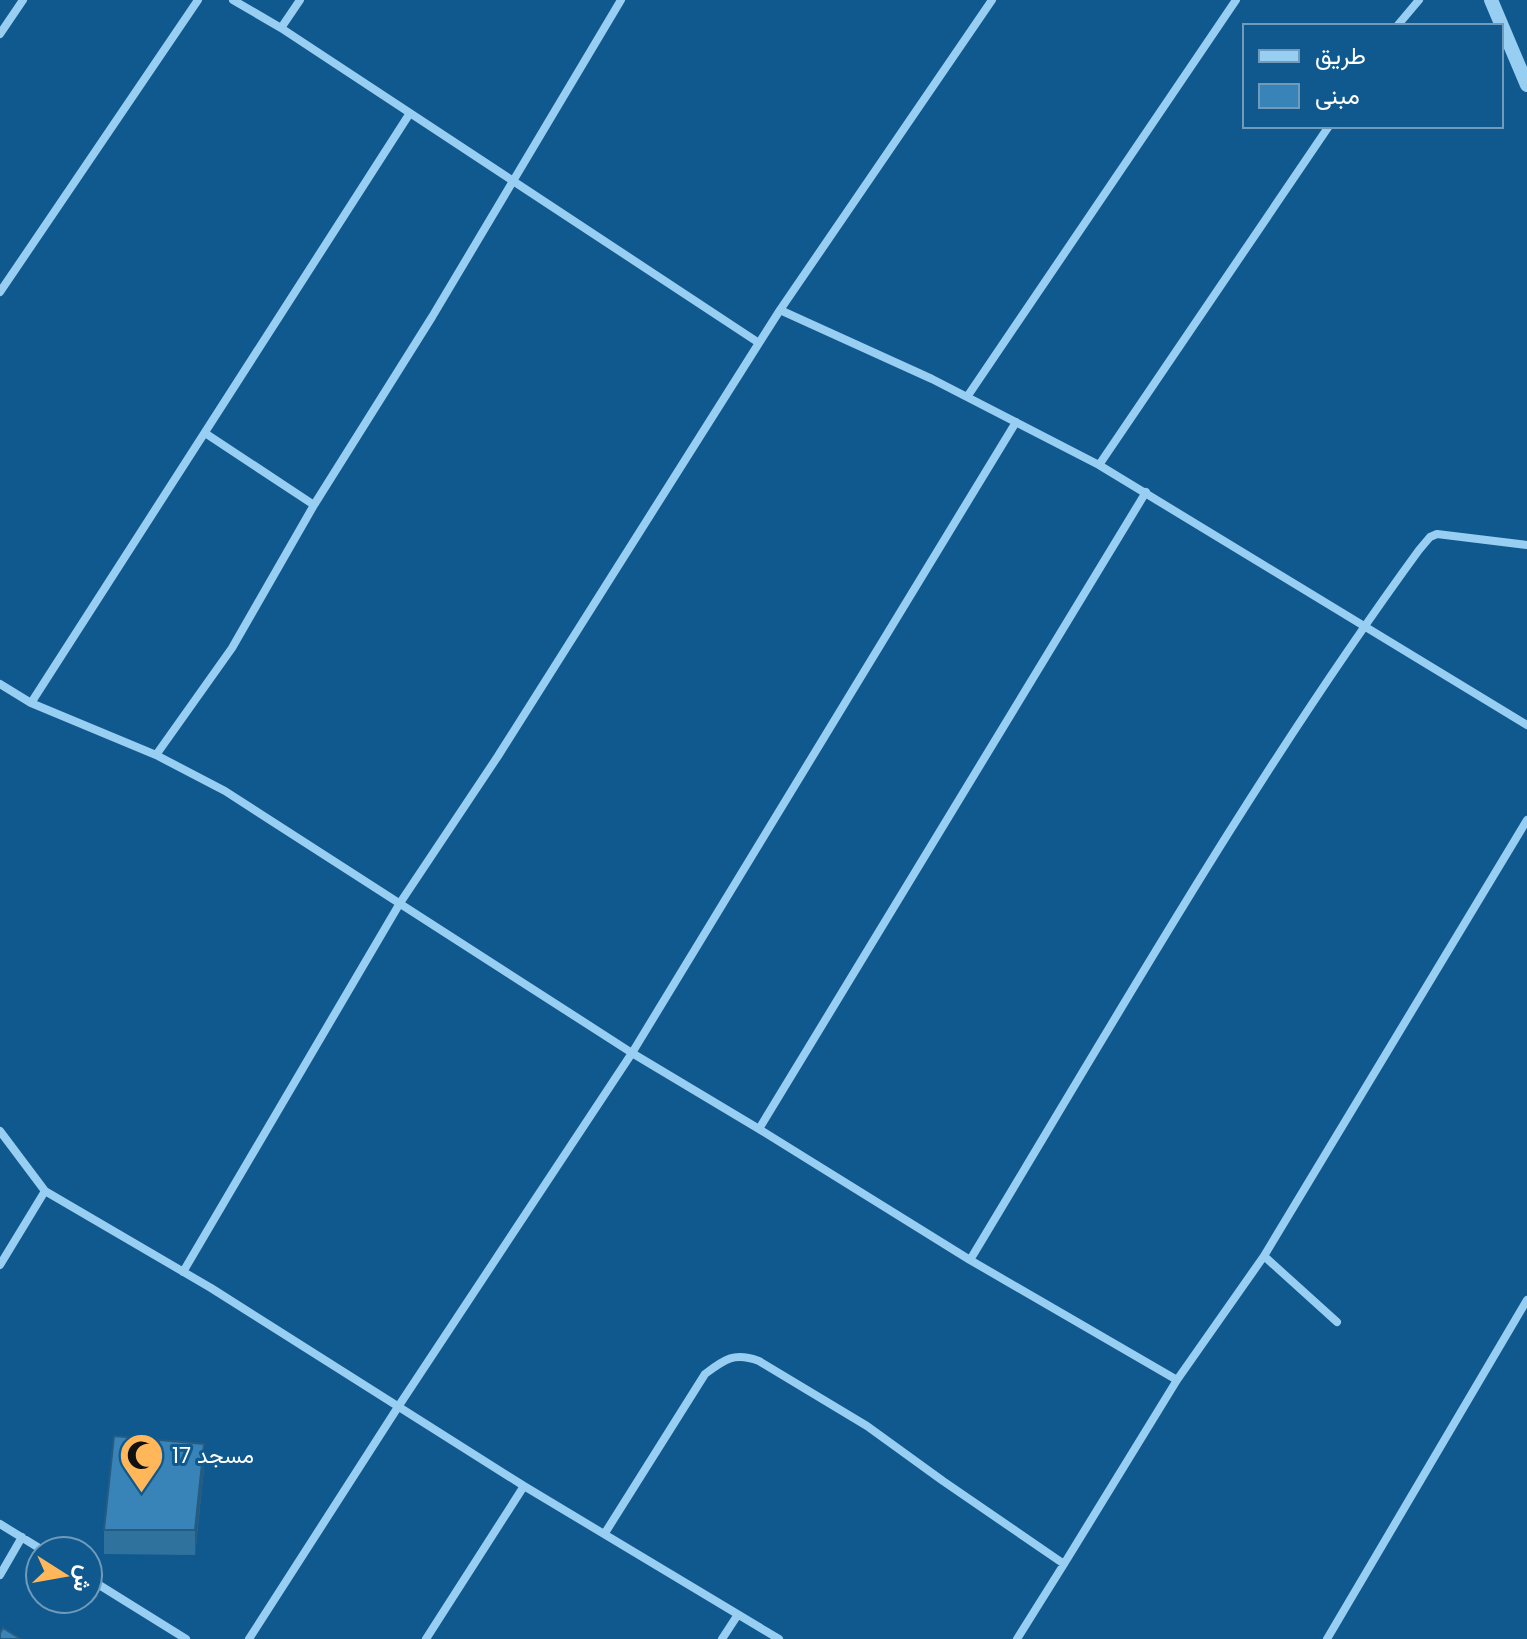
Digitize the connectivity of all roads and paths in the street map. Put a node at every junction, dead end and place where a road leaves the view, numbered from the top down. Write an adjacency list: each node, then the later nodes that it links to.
1 (23, 0): 14 (street)
2 (198, 0): 19 (street)
3 (233, 0): 12 (street)
4 (300, 0): 12 (street)
5 (621, 0): 18 (street)
6 (992, 0): 20 (street)
7 (1236, 0): 22 (street)
8 (1419, 0): 10 (street)
9 (1491, 0): 11 (street)
10 (1399, 24)
11 (1501, 24)
12 (281, 28): 16 (street)
13 (1503, 28): 15 (street)
14 (0, 34)
15 (1527, 85)
16 (410, 113): 18 (street); 24 (street)
17 (1328, 128): 25 (street)
18 (514, 182): 21 (street); 27 (street)
19 (0, 292)
20 (780, 310): 21 (street); 22 (street)
21 (759, 343): 35 (street)
22 (967, 397): 23 (street)
23 (1016, 422): 25 (street); 36 (street)
24 (205, 433): 27 (street); 31 (street)
25 (1099, 465): 26 (street)
26 (1146, 492): 29 (street); 37 (street)
27 (314, 505): 33 (street)
28 (1527, 545): 29 (street)
29 (1363, 627): 32 (street); 41 (street)
30 (0, 684): 31 (street)
31 (31, 703): 33 (street)
32 (1527, 725)
33 (156, 755): 35 (street)
34 (1527, 820): 40 (street)
35 (400, 903): 36 (street); 43 (street)
36 (632, 1053): 37 (street); 47 (street)
37 (759, 1129): 41 (street)
38 (0, 1131): 39 (street)
39 (45, 1191): 42 (street); 43 (street)
40 (1264, 1256): 45 (street); 46 (street)
41 (970, 1260): 46 (street)
42 (0, 1265)
43 (183, 1272): 47 (street)
44 (1527, 1300): 62 (street)
45 (1337, 1322)
46 (1177, 1380): 52 (street)
47 (398, 1407): 48 (street); 57 (street)
48 (524, 1486): 50 (street); 58 (street)
49 (0, 1524): 51 (street)
50 (605, 1533): 52 (street); 55 (street)
51 (22, 1537): 53 (street)
52 (1064, 1564): 61 (street)
53 (0, 1575)
54 (104, 1588): 56 (street)
55 (737, 1616): 59 (street); 60 (street)
56 (186, 1639)
57 (249, 1639)
58 (426, 1639)
59 (722, 1639)
60 (779, 1639)
61 (1017, 1639)
62 (1327, 1639)

